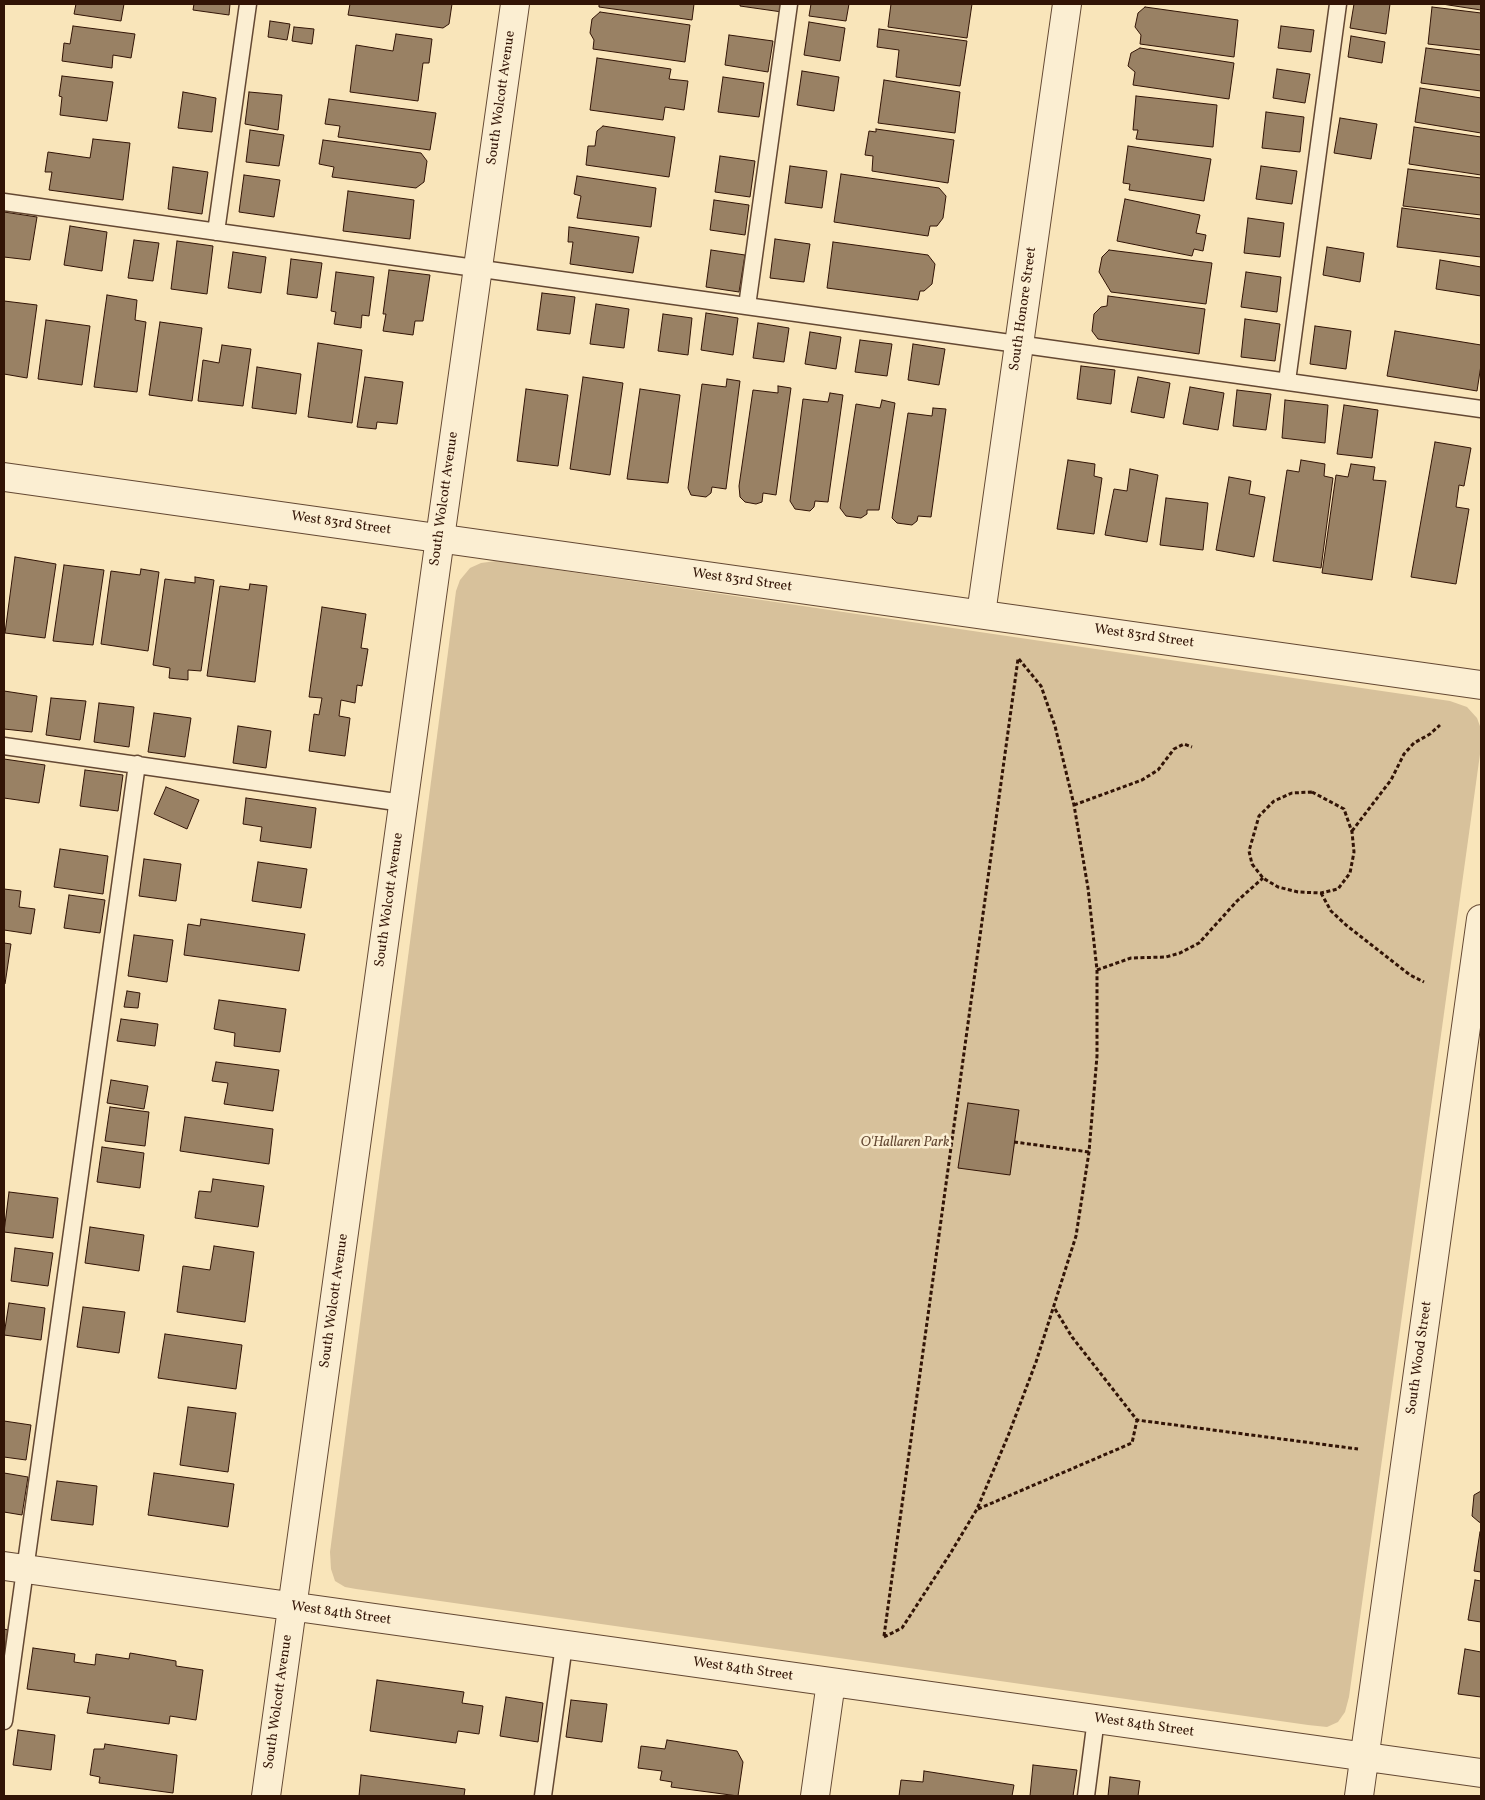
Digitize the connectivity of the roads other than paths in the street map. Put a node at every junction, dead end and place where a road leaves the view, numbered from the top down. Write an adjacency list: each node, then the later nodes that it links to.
1 (248, 4): 7 (lane)
2 (515, 4): 8 (street, South Wolcott Avenue)
3 (789, 4): 9 (lane)
4 (1066, 4): 10 (street, South Honore Street)
5 (1338, 4): 11 (lane)
6 (4, 202): 7 (lane)
7 (216, 232): 8 (lane)
8 (478, 268): 9 (lane); 14 (street, South Wolcott Avenue)
9 (747, 306): 10 (lane)
10 (1020, 344): 11 (lane); 15 (street, South Honore Street)
11 (1288, 381): 12 (lane)
12 (1481, 409)
13 (4, 477): 14 (street, West 83rd Street)
14 (440, 538): 15 (street, West 83rd Street); 19 (street, South Wolcott Avenue)
15 (980, 614): 16 (street, West 83rd Street)
16 (1481, 685)
17 (4, 746): 18 (lane)
18 (138, 764): 19 (lane); 22 (lane)
19 (403, 803): 23 (street, South Wolcott Avenue)
20 (1481, 919): 21 (street, South Wood Street)
21 (1479, 951): 28 (street, South Wood Street)
22 (15, 1568): 23 (street, West 84th Street); 27 (lane)
23 (292, 1607): 24 (street, West 84th Street); 30 (street, South Wolcott Avenue)
24 (564, 1645): 25 (street, West 84th Street); 31 (lane)
25 (831, 1682): 26 (street, West 84th Street); 32 (street)
26 (1096, 1719): 28 (street, West 84th Street); 33 (lane)
27 (4, 1721)
28 (1364, 1757): 29 (street, West 84th Street); 34 (street, South Wood Street)
29 (1481, 1773)
30 (266, 1796)
31 (543, 1796)
32 (815, 1796)
33 (1086, 1796)
34 (1358, 1796)

